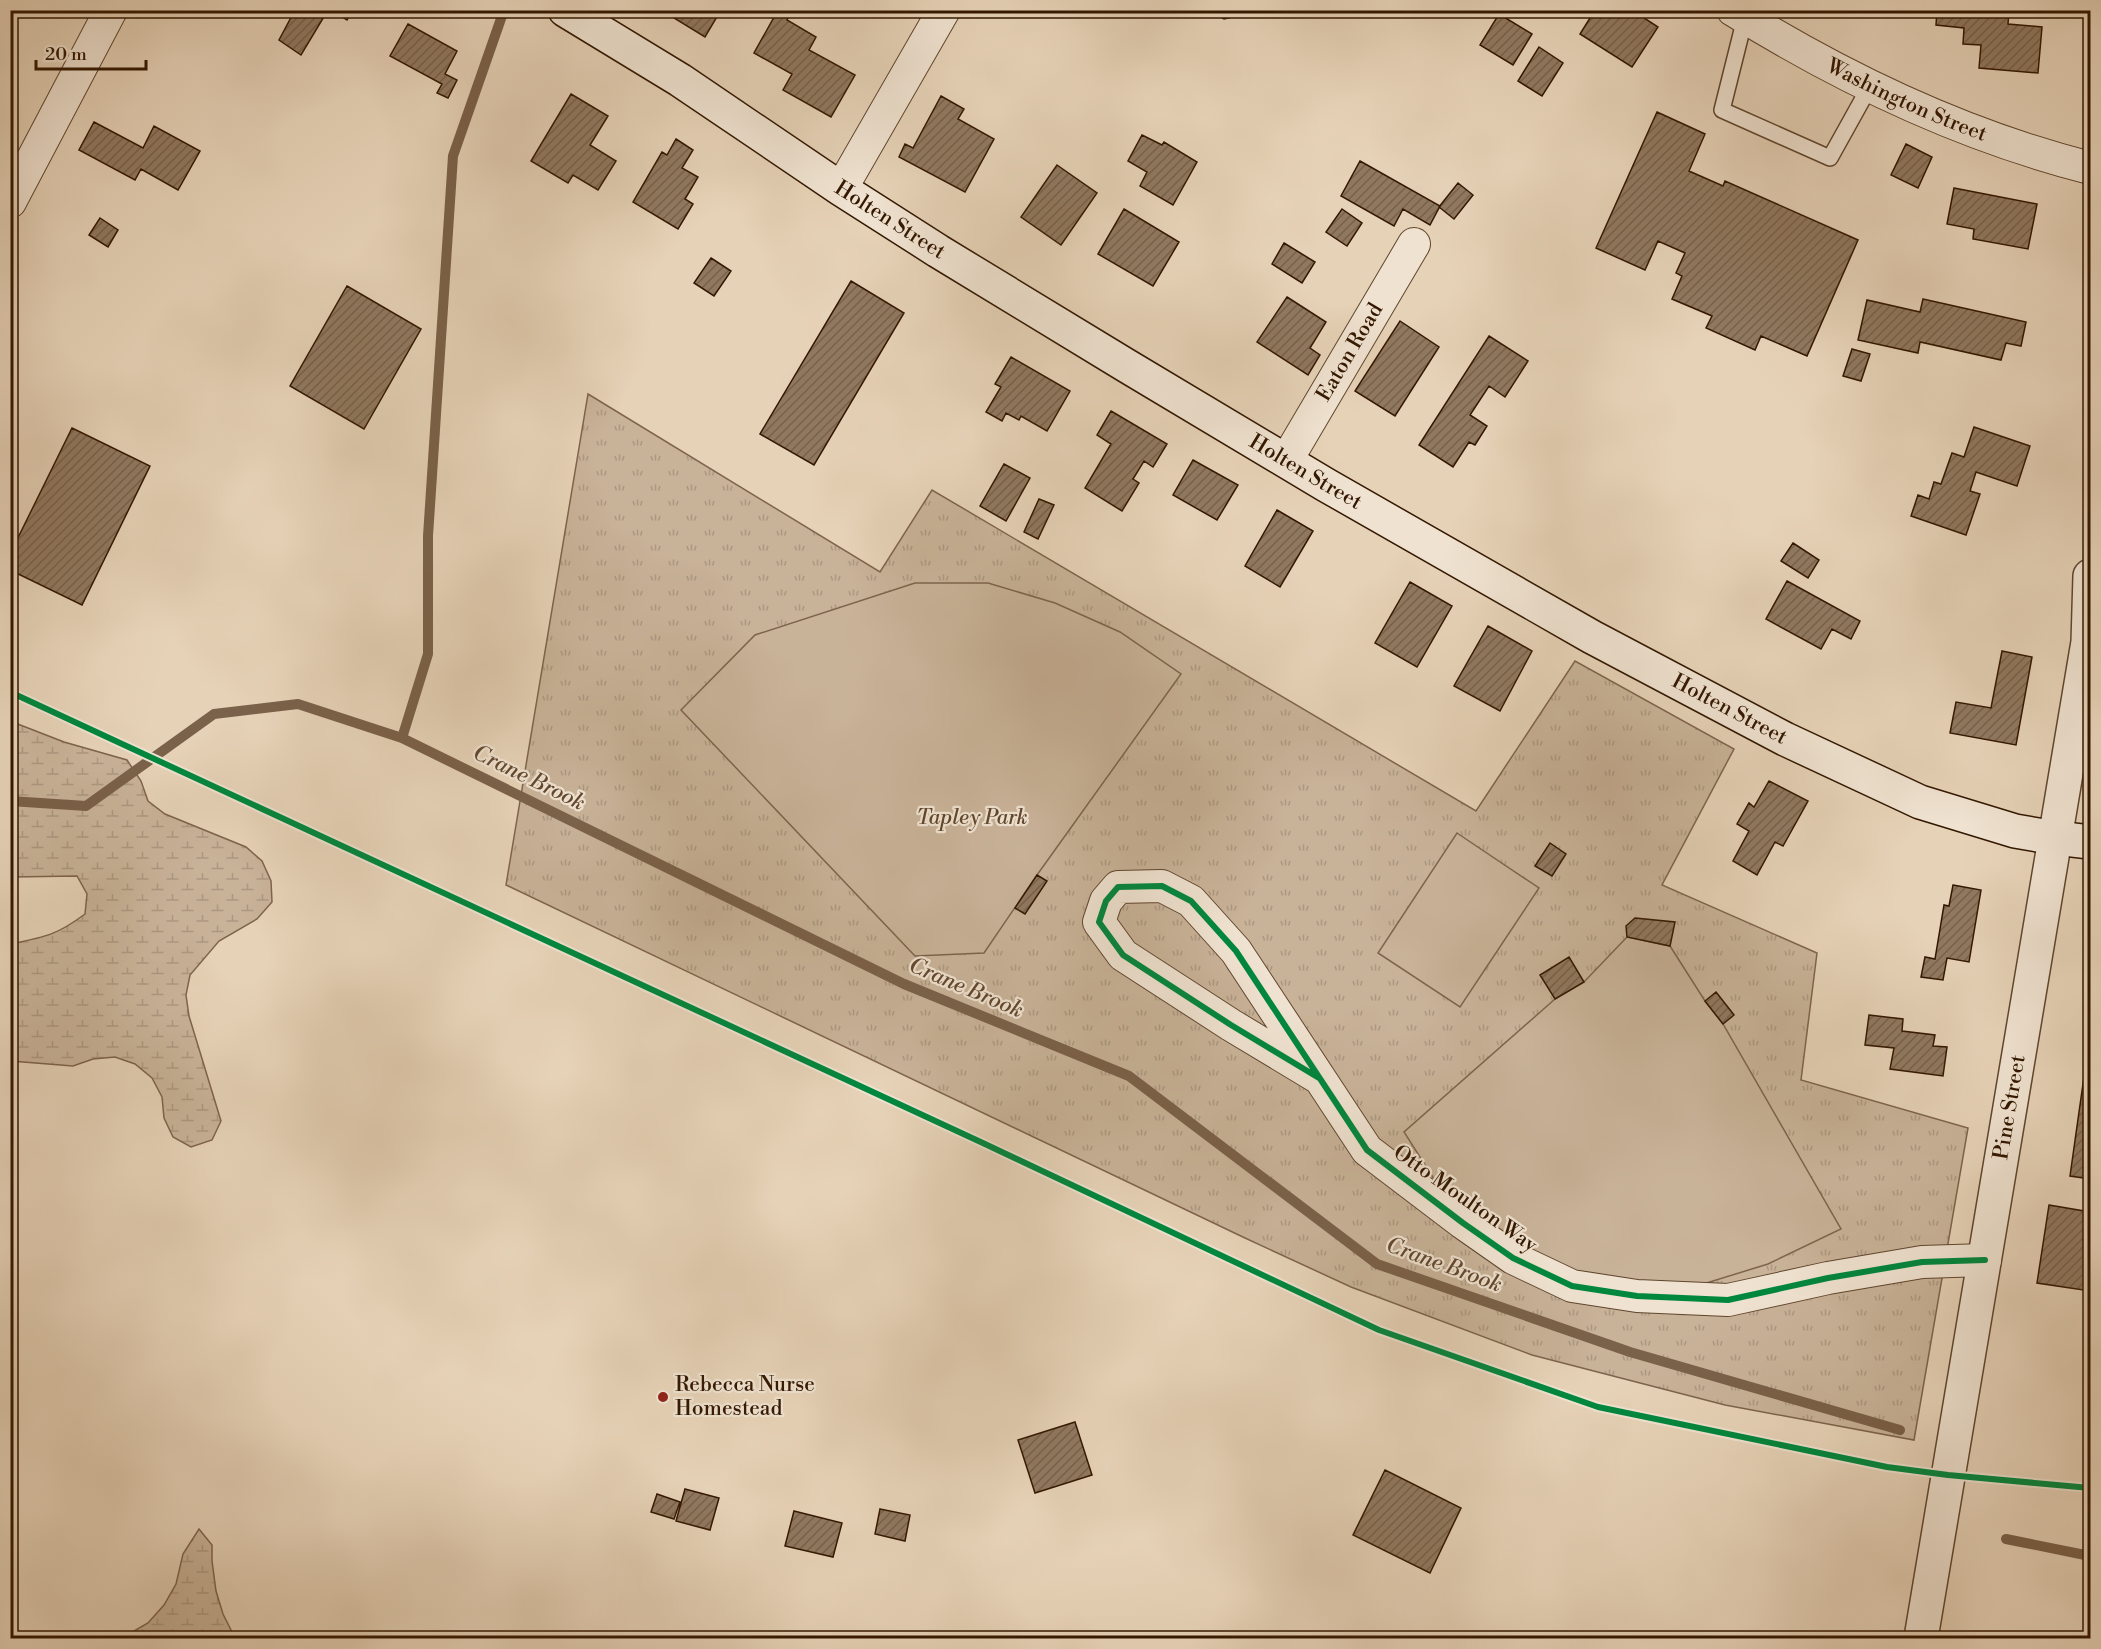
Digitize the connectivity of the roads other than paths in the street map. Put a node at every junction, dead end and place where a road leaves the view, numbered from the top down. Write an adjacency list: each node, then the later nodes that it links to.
1 (111, 10): 8 (street)
2 (565, 10): 7 (main road, Holten Street)
3 (944, 10): 7 (street)
4 (1739, 14): 5 (street, Washington Street); 5 (lane)
5 (1870, 86): 6 (street, Washington Street)
6 (2091, 168)
7 (841, 189): 10 (main road, Holten Street)
8 (10, 202)
9 (1414, 244): 10 (street, Eaton Road)
10 (1286, 461): 12 (main road, Holten Street)
11 (2091, 576): 12 (main road, Pine Street)
12 (2056, 838): 13 (main road, Holten Street); 15 (main road, Pine Street)
13 (2091, 842)
14 (1319, 1078): 14 (street, Otto Moulton Way); 15 (street, Otto Moulton Way)
15 (1985, 1260): 16 (main road, Pine Street)
16 (1921, 1638)

